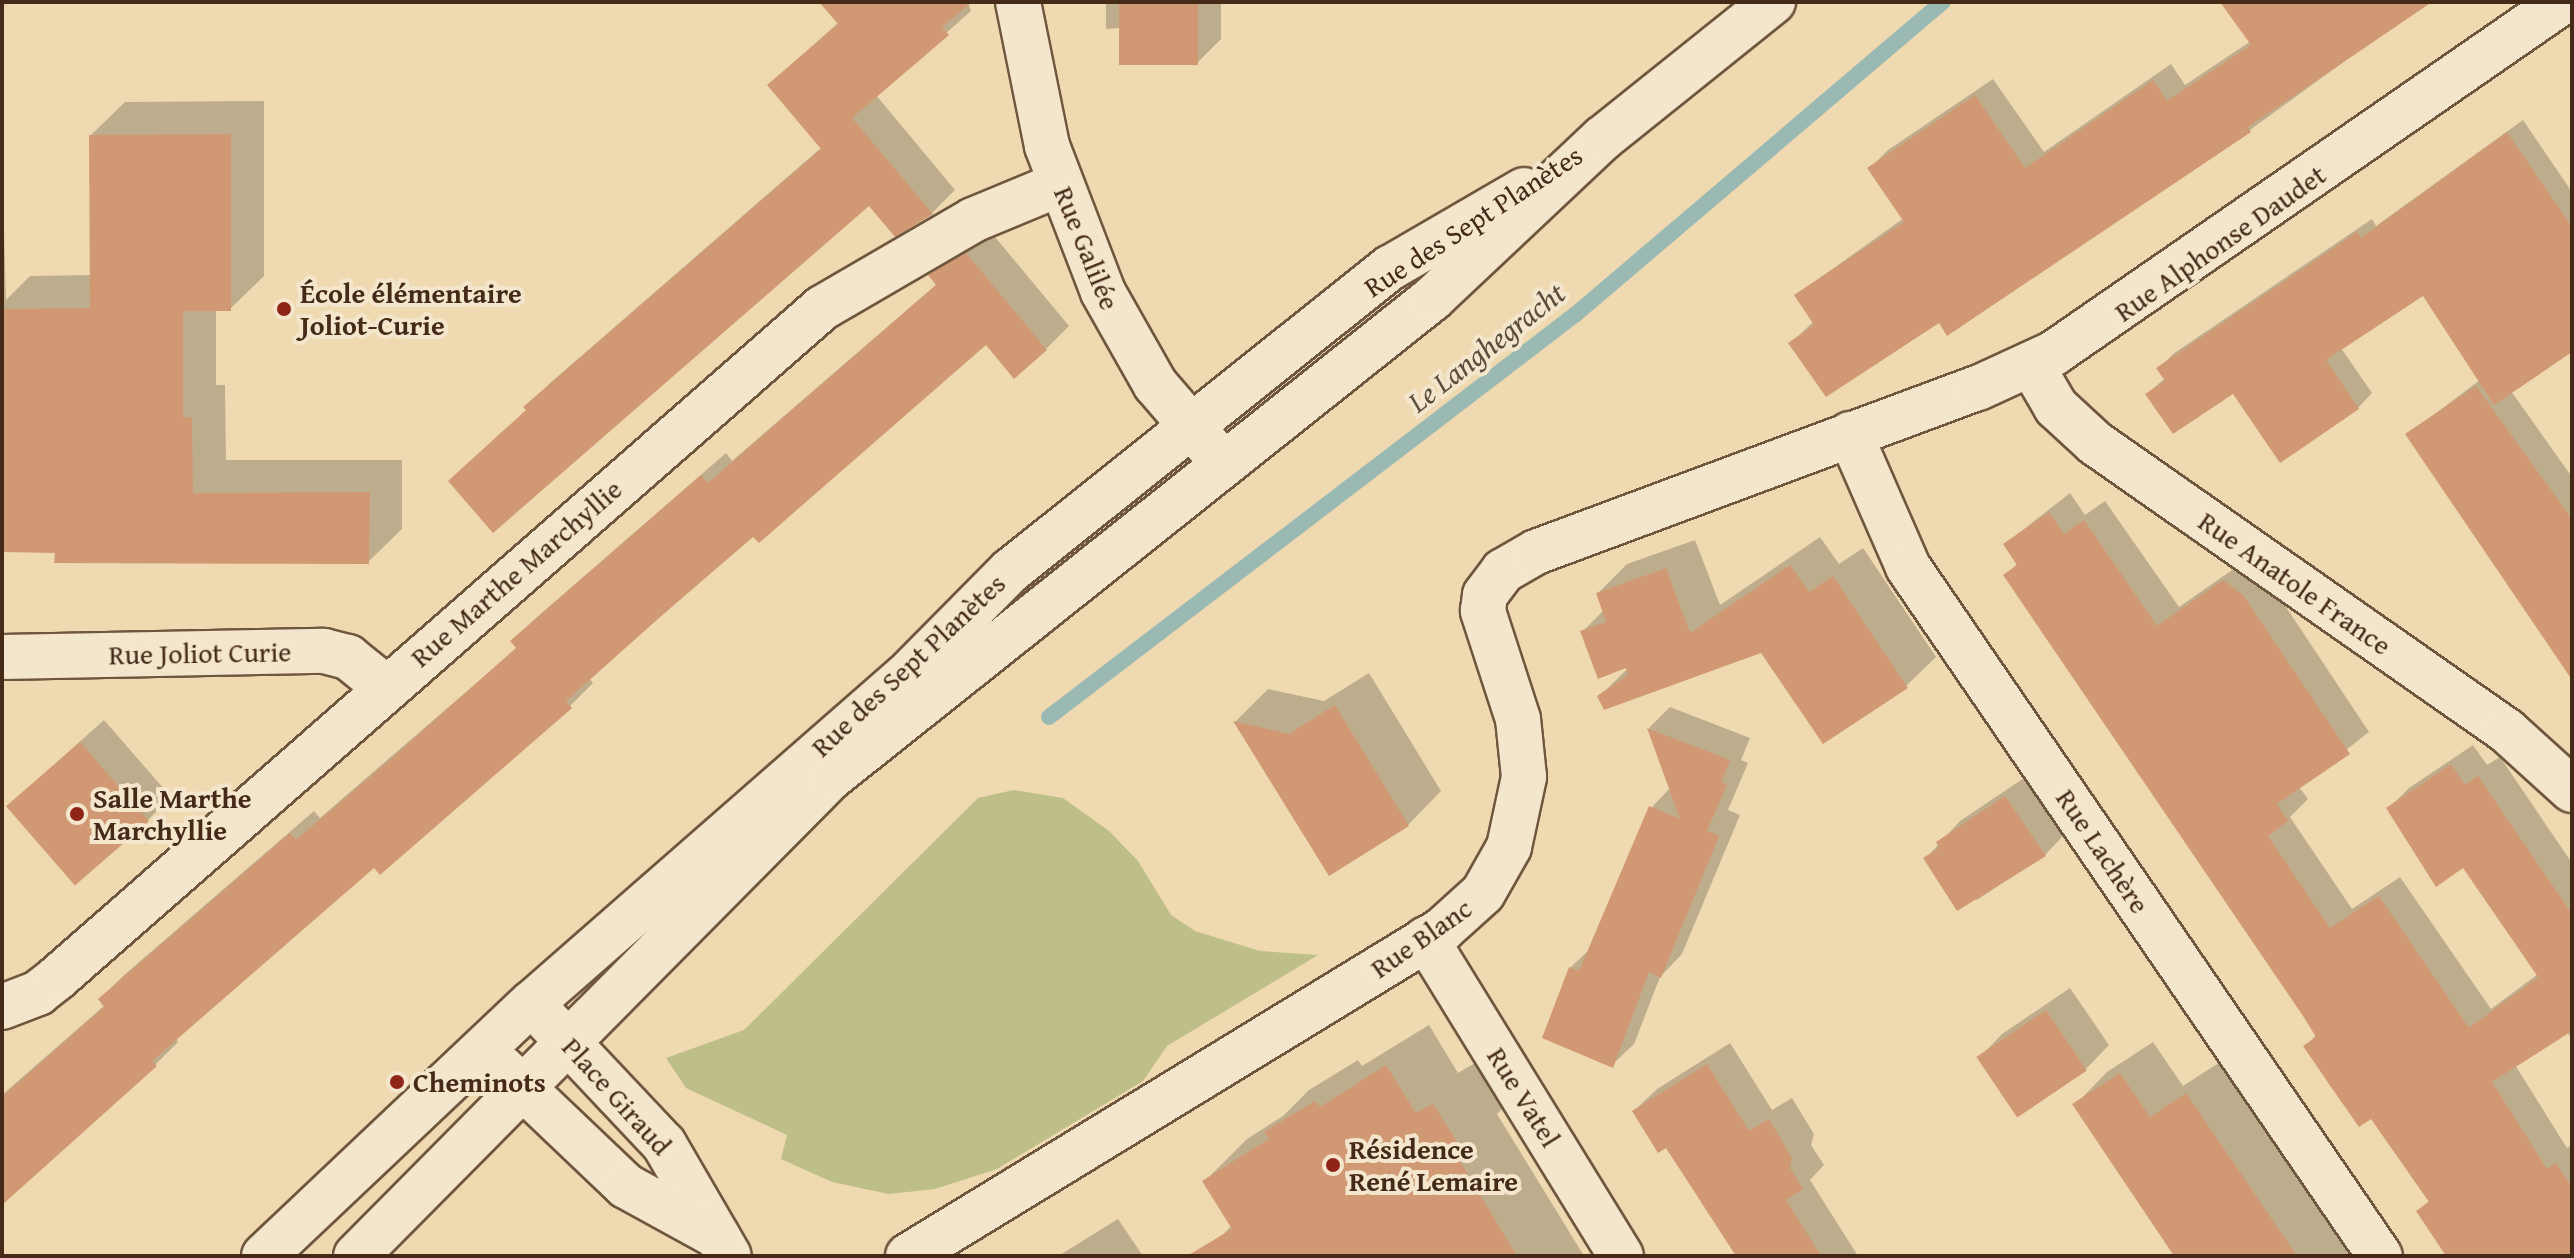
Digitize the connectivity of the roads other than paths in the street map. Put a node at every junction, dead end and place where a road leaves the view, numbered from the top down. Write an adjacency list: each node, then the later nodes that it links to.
1 (1018, 2): 5 (street, Rue Galilée)
2 (1773, 2): 4 (street, Rue des Sept Planètes)
3 (2562, 2): 6 (street, Rue Alphonse Daudet)
4 (1603, 138): 7 (street, Rue des Sept Planètes); 9 (street, Rue des Sept Planètes)
5 (1060, 184): 7 (street, Rue Galilée); 11 (street, Rue Marthe Marchyllie)
6 (2031, 364): 8 (street, Rue Alphonse Daudet); 12 (street, Rue Anatole France)
7 (1191, 427): 9 (street, Rue Galilée); 14 (street, Rue des Sept Planètes)
8 (1850, 434): 13 (street, Rue Blanc); 24 (street, Rue Lachère)
9 (1223, 463): 16 (street, Rue des Sept Planètes)
10 (2, 657): 11 (street, Rue Joliot Curie)
11 (385, 687): 15 (street, Rue Marthe Marchyllie)
12 (2572, 790)
13 (1426, 939): 22 (street, Rue Blanc); 23 (street, Rue Vatel)
14 (532, 1003): 16 (street, Place Giraud); 17 (street, Rue des Sept Planètes)
15 (2, 1007)
16 (567, 1041): 18 (street, Rue des Sept Planètes); 19 (street, Place Giraud)
17 (482, 1049): 18 (street, Place Giraud); 20 (street, Rue des Sept Planètes)
18 (521, 1086): 19 (street, Place Giraud); 21 (street, Rue des Sept Planètes)
19 (723, 1246)
20 (264, 1256)
21 (356, 1256)
22 (908, 1256)
23 (1621, 1256)
24 (2380, 1256)

